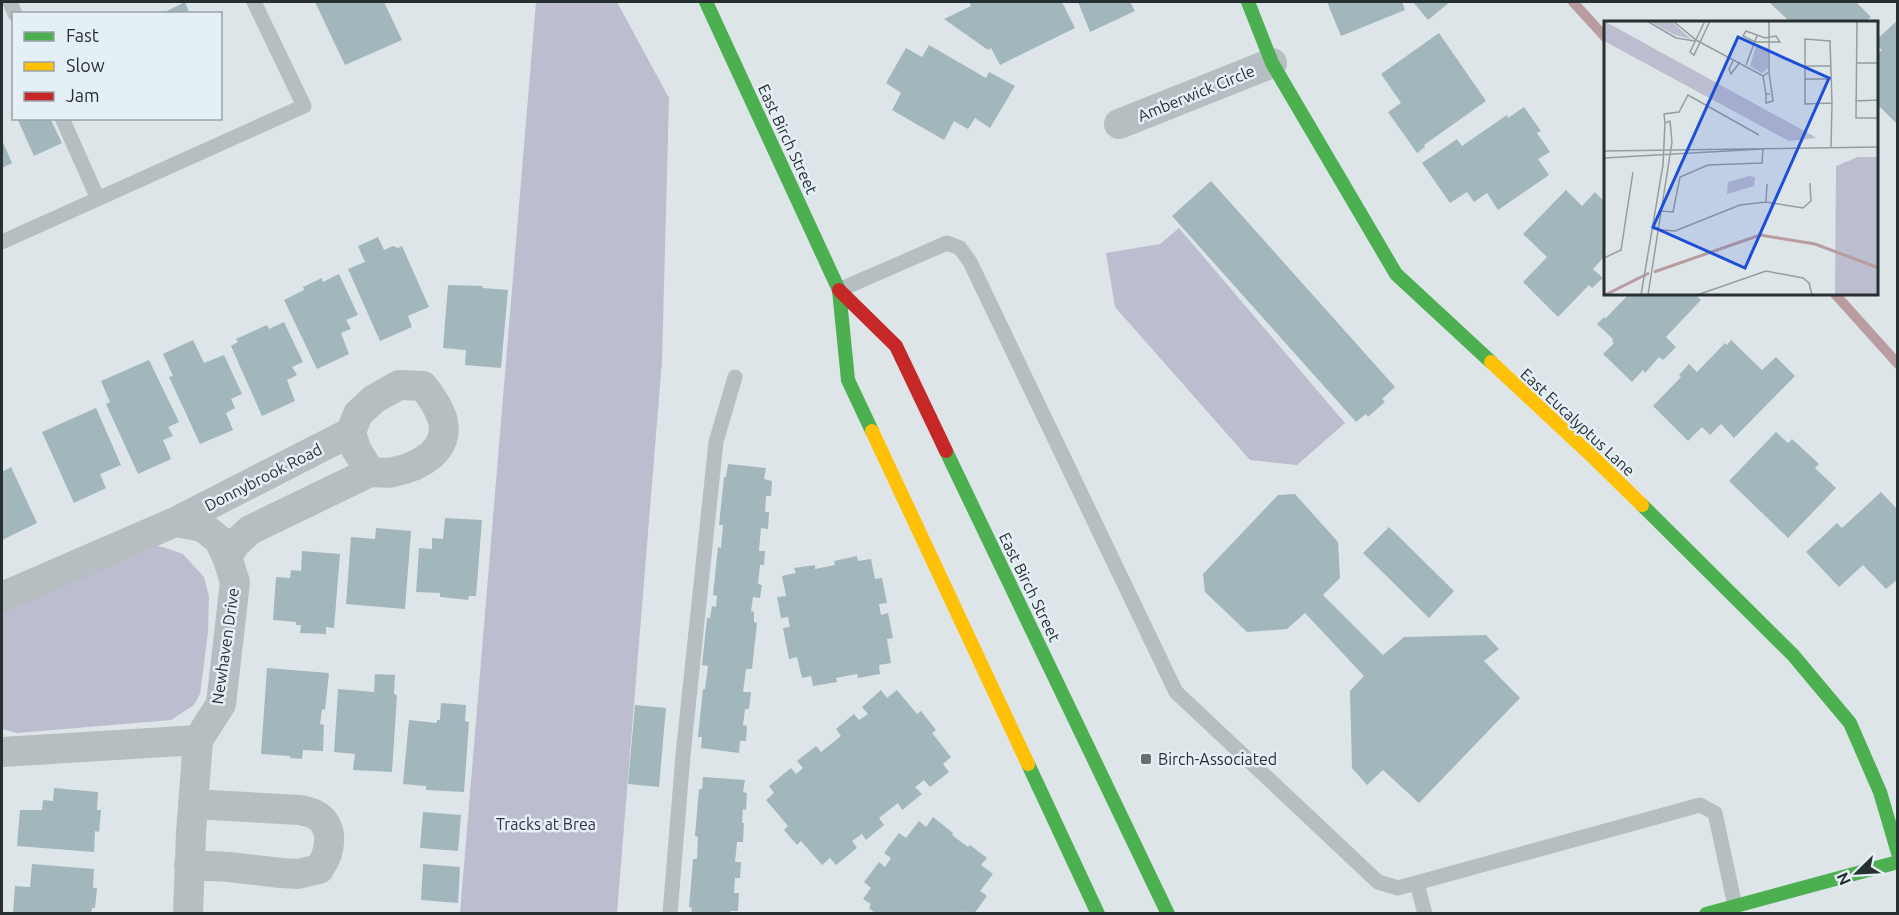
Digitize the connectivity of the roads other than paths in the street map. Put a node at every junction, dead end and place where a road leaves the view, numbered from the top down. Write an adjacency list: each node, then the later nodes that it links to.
1 (254, 2): 7 (lane)
2 (706, 2): 9 (street, East Birch Street)
3 (1248, 2): 4 (street, East Eucalyptus Lane)
4 (1272, 63): 6 (street, Amberwick Circle); 19 (street, East Eucalyptus Lane)
5 (63, 120): 7 (lane)
6 (1119, 124)
7 (98, 199): 8 (lane)
8 (2, 242)
9 (839, 290): 22 (lane); 26 (street, East Birch Street); 27 (street, East Birch Street)
10 (735, 377): 25 (lane)
11 (351, 432): 12 (street); 12 (street); 13 (street, Donnybrook Road)
12 (369, 472): 14 (street)
13 (189, 524): 14 (street, Newhaven Drive); 15 (street, Donnybrook Road)
14 (228, 557): 16 (street, Newhaven Drive)
15 (2, 597)
16 (198, 740): 17 (street); 18 (street, Newhaven Drive)
17 (2, 752)
18 (193, 804): 21 (street, Newhaven Drive); 21 (street)
19 (1898, 853)
20 (1898, 862): 23 (street)
21 (189, 865): 24 (street, Newhaven Drive)
22 (1417, 883): 23 (lane); 28 (lane)
23 (1736, 906): 29 (street)
24 (188, 914)
25 (670, 914)
26 (1098, 914)
27 (1168, 914)
28 (1425, 914)
29 (1706, 914)

